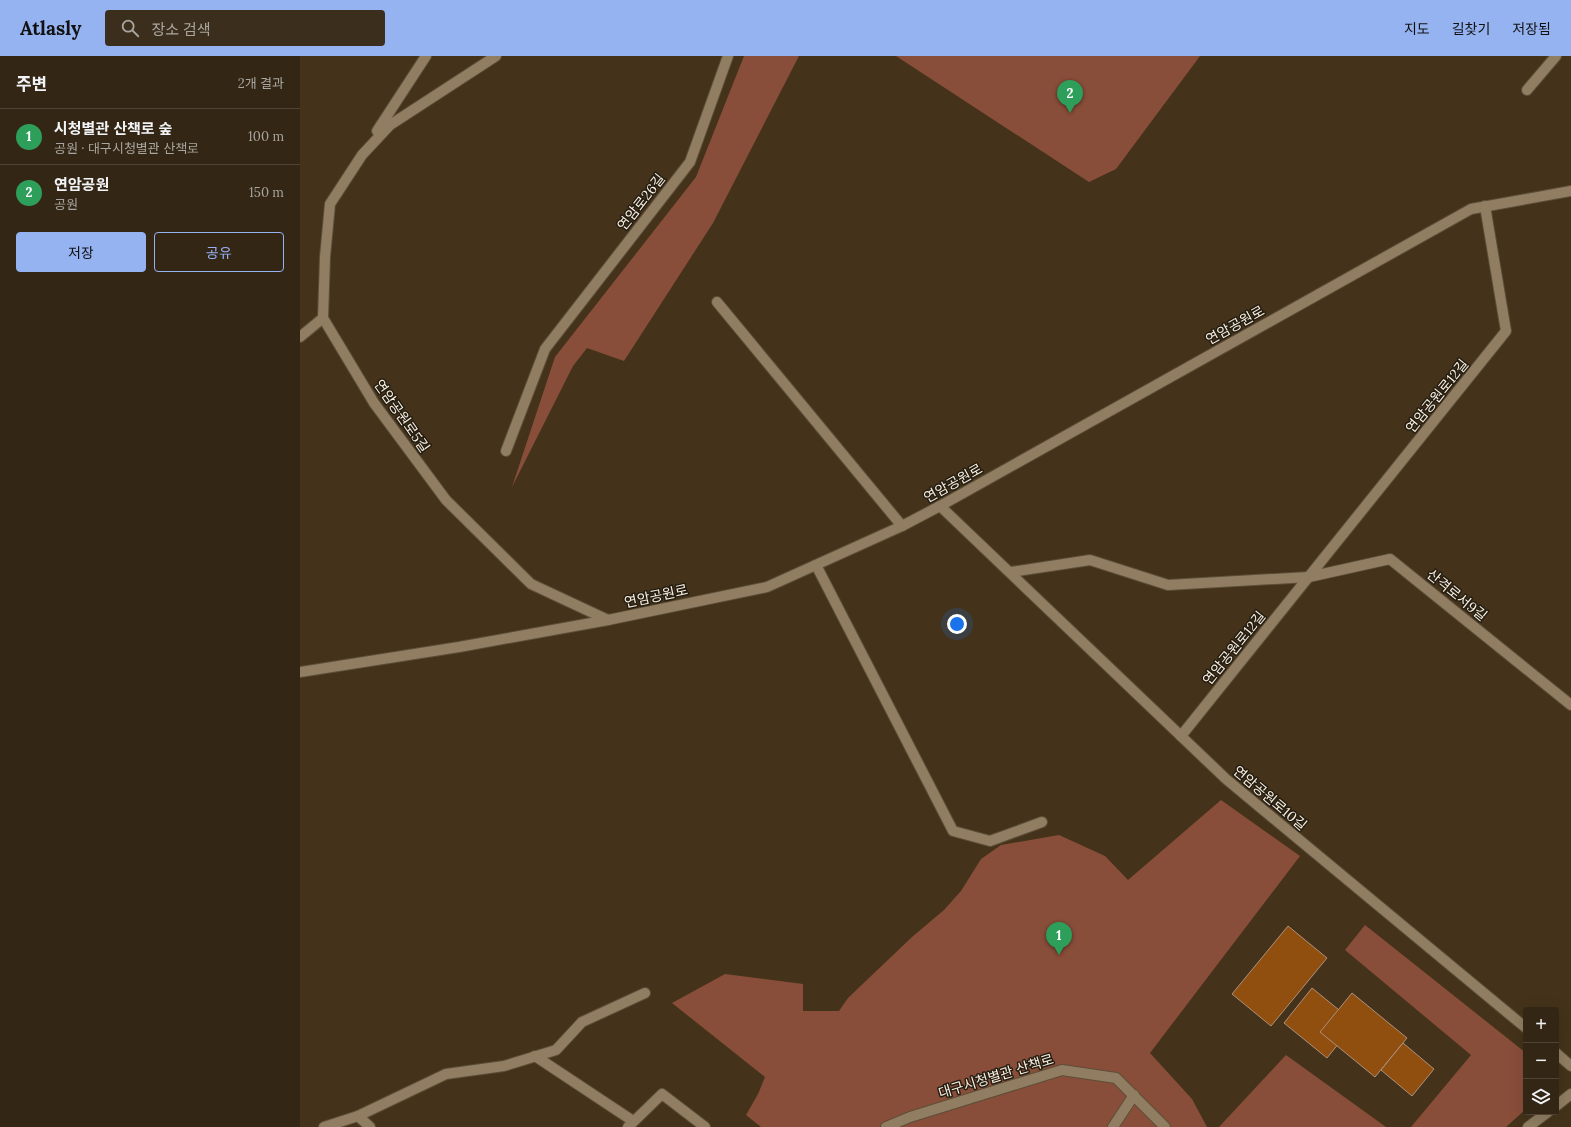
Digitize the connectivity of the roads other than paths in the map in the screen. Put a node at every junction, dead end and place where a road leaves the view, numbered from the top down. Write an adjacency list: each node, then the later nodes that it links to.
1 (426, 56): 6 (street)
2 (496, 56): 6 (street)
3 (728, 56): 12 (street, 연암로26길)
4 (1556, 56): 5 (street)
5 (1527, 90)
6 (362, 155): 10 (street)
7 (1571, 191): 8 (street, 연암공원로)
8 (1485, 206): 13 (street, 연암공원로); 17 (street, 연암공원로12길)
9 (718, 302): 14 (street)
10 (323, 318): 11 (street); 18 (street, 연암공원로5길)
11 (300, 337)
12 (506, 451)
13 (940, 506): 14 (street, 연암공원로); 16 (street, 연암공원로10길)
14 (902, 526): 15 (street, 연암공원로)
15 (816, 564): 18 (street, 연암공원로); 22 (street)
16 (1011, 572): 17 (street); 21 (street, 연암공원로10길)
17 (1309, 577): 20 (street, 산격로서9길); 21 (street, 연암공원로12길)
18 (608, 620): 19 (street, 연암공원로)
19 (300, 672)
20 (1571, 705)
21 (1180, 736): 24 (street, 연암공원로10길)
22 (1042, 822)
23 (644, 993): 25 (street)
24 (1523, 1026)
25 (535, 1056): 32 (street); 33 (street)
26 (1559, 1056): 27 (street)
27 (1571, 1066)
28 (1571, 1094): 30 (street)
29 (1134, 1095): 37 (street, 대구시청별관 산책로); 38 (street); 39 (street, 대구시청별관 산책로)
30 (1559, 1104)
31 (1544, 1115): 40 (street)
32 (358, 1116): 34 (street); 35 (street)
33 (631, 1124): 36 (street)
34 (324, 1127)
35 (370, 1127)
36 (704, 1127)
37 (886, 1127)
38 (1113, 1127)
39 (1165, 1127)
40 (1528, 1127)

